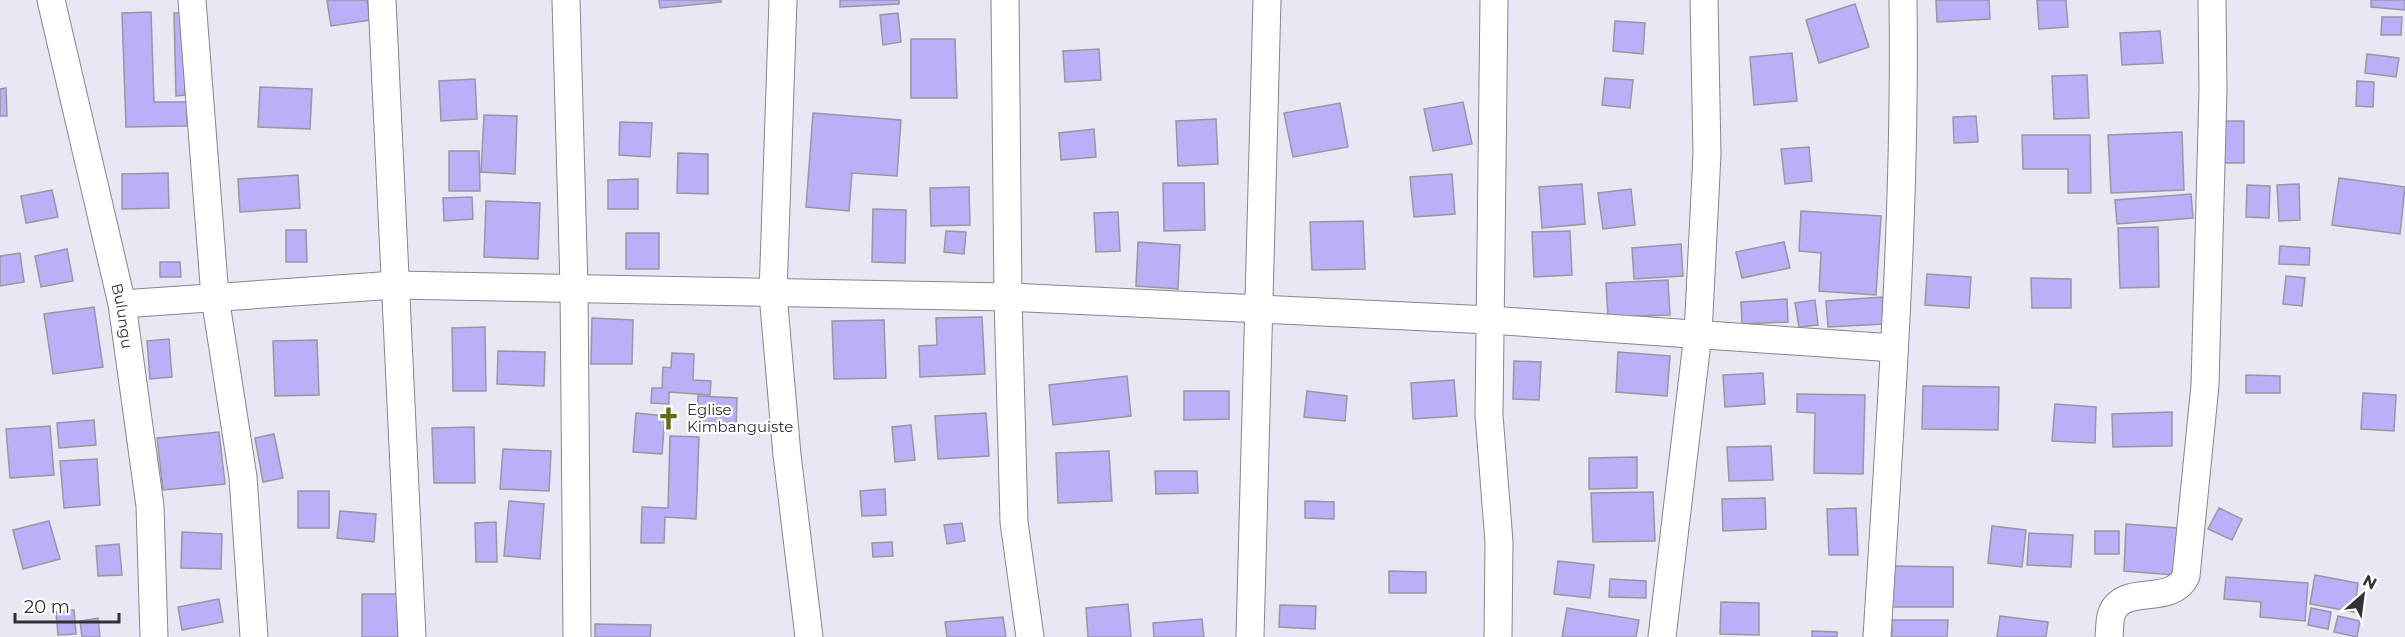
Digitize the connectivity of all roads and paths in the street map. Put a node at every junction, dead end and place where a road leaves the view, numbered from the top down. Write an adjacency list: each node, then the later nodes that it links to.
1 (51, 0): 17 (street, Bulungu)
2 (192, 0): 15 (street)
3 (382, 0): 12 (street)
4 (567, 0): 13 (street)
5 (783, 0): 14 (street)
6 (1005, 0): 16 (street)
7 (1267, 0): 18 (street)
8 (1494, 0): 19 (street)
9 (1704, 0): 20 (street)
10 (1903, 0): 21 (street)
11 (2212, 0): 32 (street)
12 (395, 285): 13 (street); 15 (street); 24 (street)
13 (574, 288): 14 (street); 25 (street)
14 (773, 294): 16 (street); 26 (street)
15 (215, 297): 17 (street); 23 (street)
16 (1008, 297): 18 (street); 27 (street)
17 (122, 304): 22 (street, Bulungu)
18 (1259, 309): 19 (street); 28 (street)
19 (1490, 321): 20 (street); 29 (street)
20 (1698, 334): 21 (street); 30 (street)
21 (1894, 348): 31 (street)
22 (154, 637)
23 (254, 637)
24 (412, 637)
25 (577, 637)
26 (809, 637)
27 (1030, 637)
28 (1250, 637)
29 (1498, 637)
30 (1662, 637)
31 (1877, 637)
32 (2109, 637)

